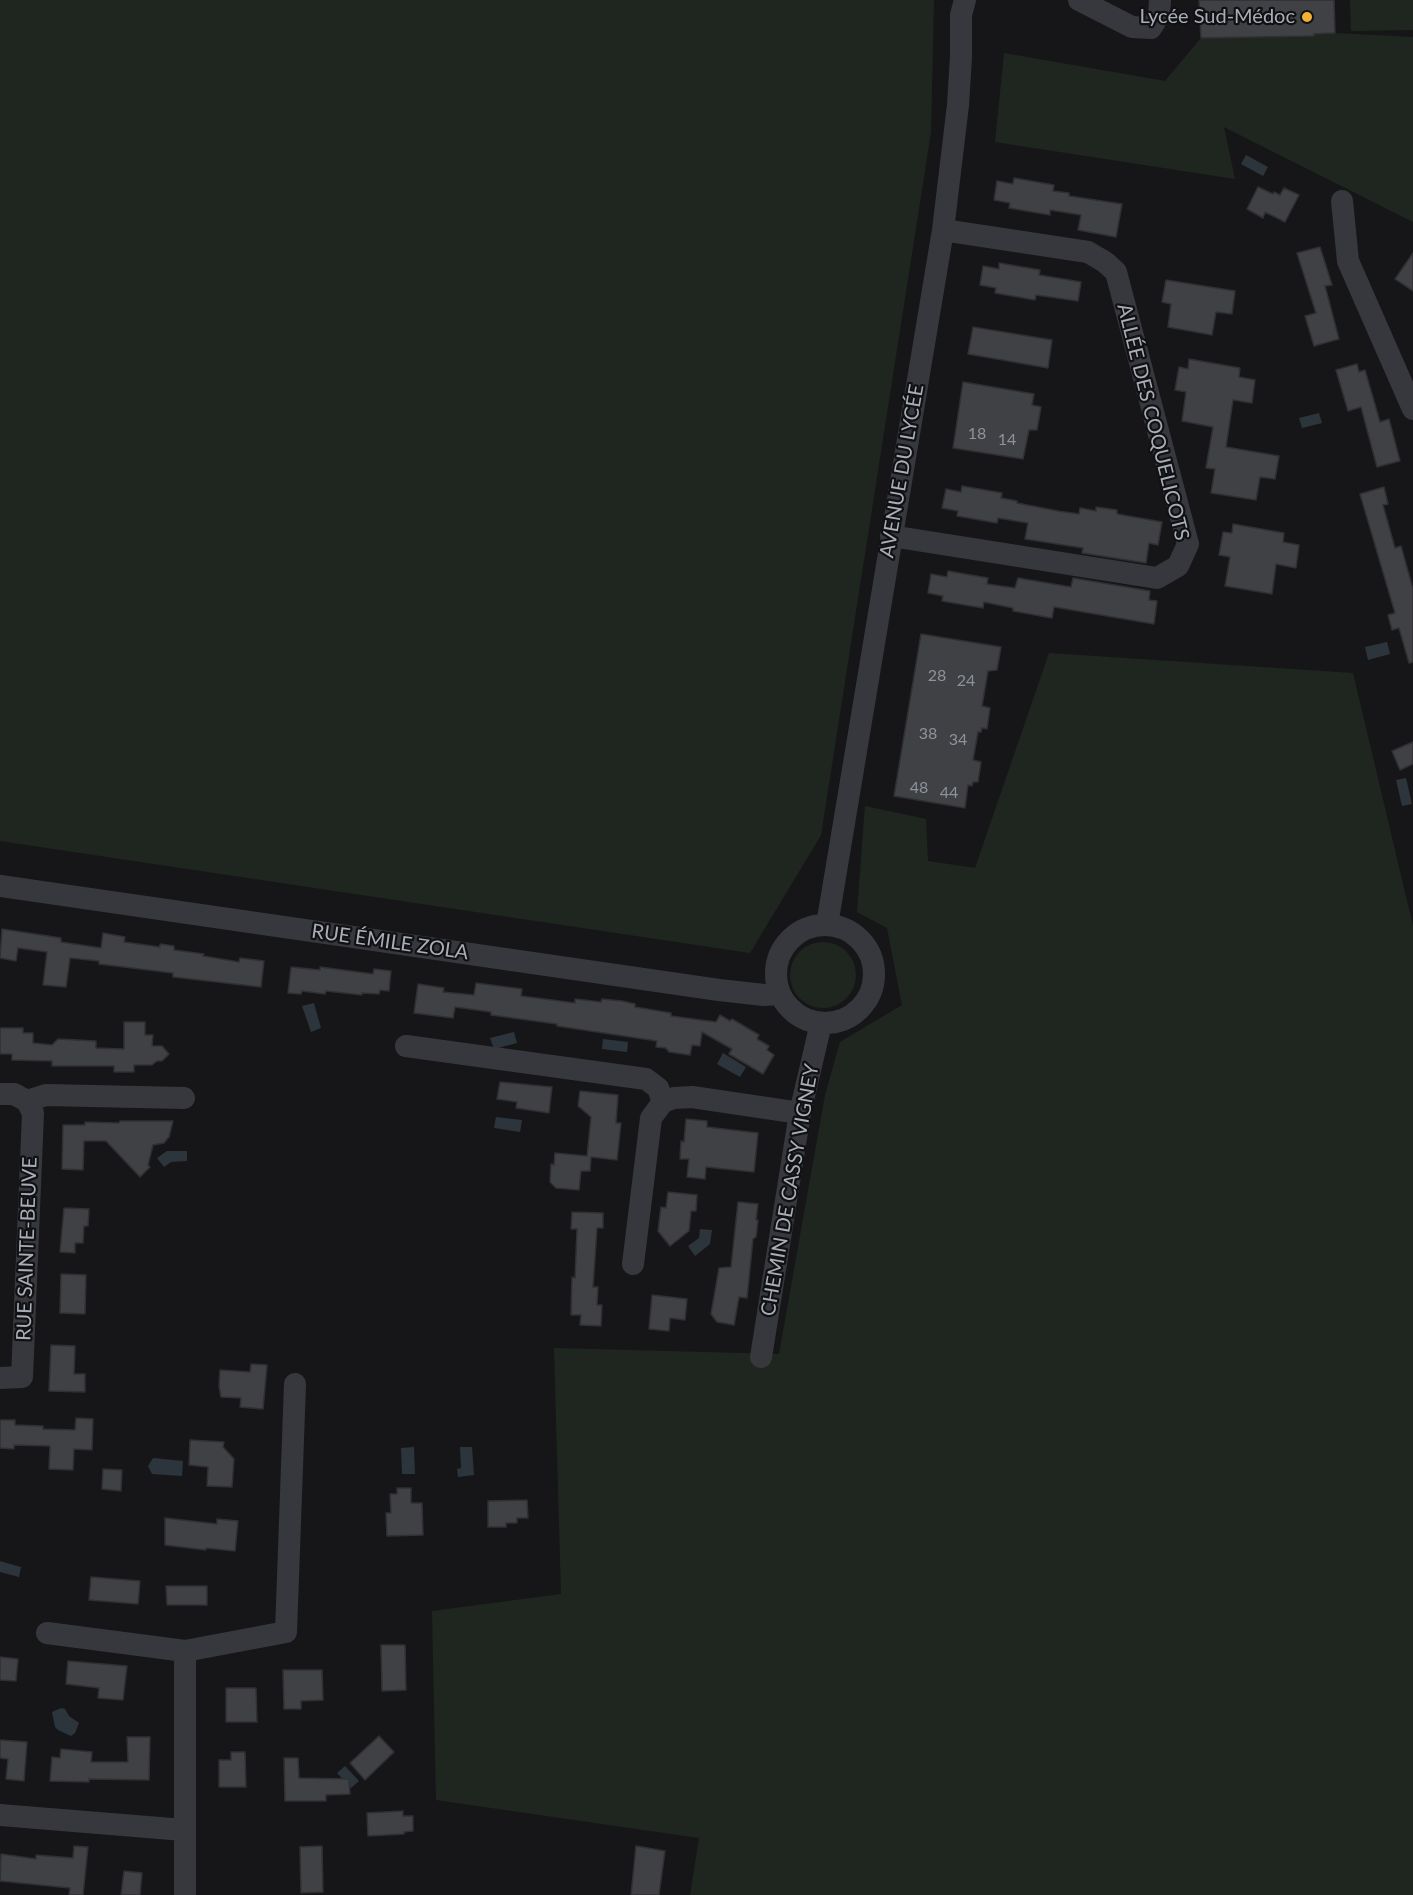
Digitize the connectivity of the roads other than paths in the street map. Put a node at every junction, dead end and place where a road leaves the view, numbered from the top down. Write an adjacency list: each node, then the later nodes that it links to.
1 (1079, 0): 2 (street)
2 (1160, 0)
3 (960, 5): 5 (street, AVENUE DU LYCÉE)
4 (1342, 201): 6 (street)
5 (943, 230): 7 (street, AVENUE DU LYCÉE); 7 (street, ALLÉE DES COQUELICOTS)
6 (1413, 409)
7 (891, 536): 9 (street, AVENUE DU LYCÉE)
8 (0, 886): 10 (street, RUE ÉMILE ZOLA)
9 (827, 925): 10 (street); 11 (street)
10 (780, 994): 11 (street)
11 (820, 1023): 17 (street, CHEMIN DE CASSY VIGNEY)
12 (406, 1046): 16 (street)
13 (0, 1094): 15 (street)
14 (184, 1098): 15 (street)
15 (27, 1101): 20 (street, RUE SAINTE-BEUVE)
16 (663, 1102): 17 (street); 18 (street)
17 (800, 1113): 19 (street, CHEMIN DE CASSY VIGNEY)
18 (633, 1264)
19 (760, 1357)
20 (0, 1378)
21 (295, 1384): 23 (street)
22 (47, 1633): 23 (street)
23 (184, 1651): 25 (street)
24 (0, 1815): 25 (street)
25 (184, 1830): 26 (street)
26 (185, 1895)

